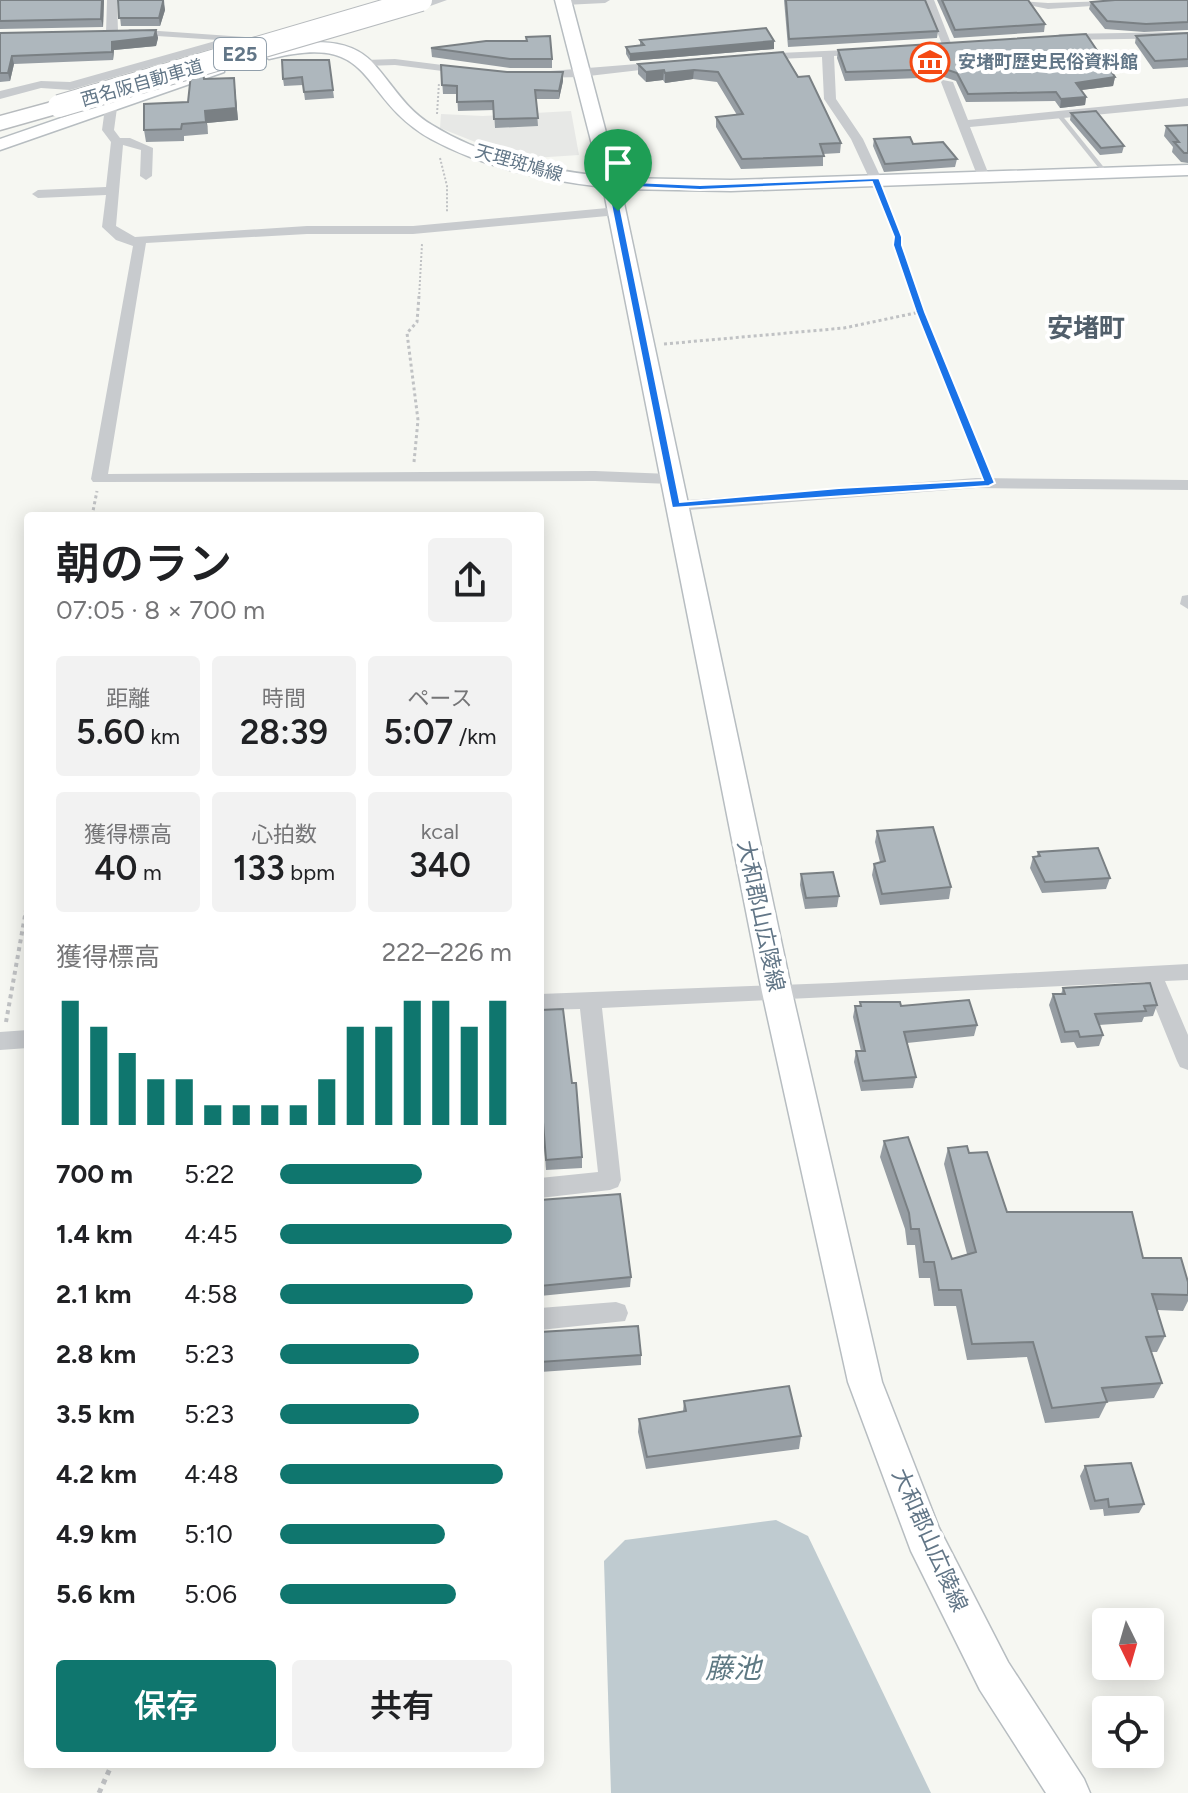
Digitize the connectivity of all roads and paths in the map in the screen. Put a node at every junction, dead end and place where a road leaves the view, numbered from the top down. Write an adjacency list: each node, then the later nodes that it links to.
1 (112, 0): 11 (street)
2 (385, 0): 31 (highway, 西名阪自動車道 / E25)
3 (421, 0): 31 (highway, 西名阪自動車道 / E25, bridge)
4 (442, 0): 18 (street)
5 (605, 0): 9 (street)
6 (929, 0): 17 (street)
7 (1008, 0): 10 (street)
8 (1135, 0): 10 (street)
9 (563, 1): 26 (main road, 大和郡山広陵線)
10 (1075, 4): 13 (street)
11 (112, 32): 12 (street); 16 (street)
12 (96, 33)
13 (1103, 35): 14 (street); 15 (street)
14 (1188, 35)
15 (1053, 37)
16 (236, 39): 18 (street); 25 (street)
17 (964, 43)
18 (302, 45): 22 (main road); 33 (main road)
19 (883, 50): 20 (street)
20 (828, 53): 21 (street); 43 (street)
21 (748, 57)
22 (365, 63): 24 (street); 46 (main road, 天理斑鳩線)
23 (671, 64): 26 (street)
24 (485, 73)
25 (113, 74): 29 (street); 33 (street)
26 (580, 74): 27 (street); 46 (main road, 大和郡山広陵線)
27 (520, 75)
28 (947, 82): 36 (street)
29 (70, 86): 30 (street); 33 (street)
30 (0, 95)
31 (54, 102): 35 (highway, 西名阪自動車道 / E25)
32 (1188, 102): 34 (street)
33 (108, 109): 37 (street); 38 (main road)
34 (1059, 115): 36 (street); 40 (lane)
35 (4, 119)
36 (963, 124): 41 (street)
37 (117, 142): 42 (street); 44 (street)
38 (0, 145)
39 (1188, 170): 40 (main road, 天理斑鳩線)
40 (1104, 171): 41 (main road, 天理斑鳩線)
41 (983, 175): 43 (main road, 天理斑鳩線)
42 (146, 176)
43 (876, 180): 46 (main road, 天理斑鳩線); 49 (path)
44 (112, 191): 45 (street); 48 (street)
45 (38, 194)
46 (615, 197): 47 (street); 50 (main road, 大和郡山広陵線)
47 (421, 229): 48 (street); 51 (path)
48 (134, 242): 52 (street)
49 (921, 312): 50 (path); 53 (path)
50 (645, 345): 55 (main road, 大和郡山広陵線)
51 (412, 477): 52 (street); 55 (street)
52 (99, 479): 56 (path)
53 (989, 483): 54 (street); 55 (street)
54 (1188, 485)
55 (673, 492): 60 (main road, 大和郡山広陵線)
56 (93, 512)
57 (24, 921): 64 (path)
58 (1188, 972): 59 (street)
59 (1152, 974): 60 (street); 65 (street)
60 (777, 992): 61 (street); 71 (main road, 大和郡山広陵線)
61 (590, 999): 62 (street); 66 (street)
62 (544, 1002)
63 (24, 1039): 64 (street)
64 (2, 1041)
65 (1188, 1061)
66 (544, 1188)
67 (616, 1313): 68 (street)
68 (544, 1319)
69 (110, 1768): 70 (path)
70 (99, 1793)
71 (1070, 1793)

